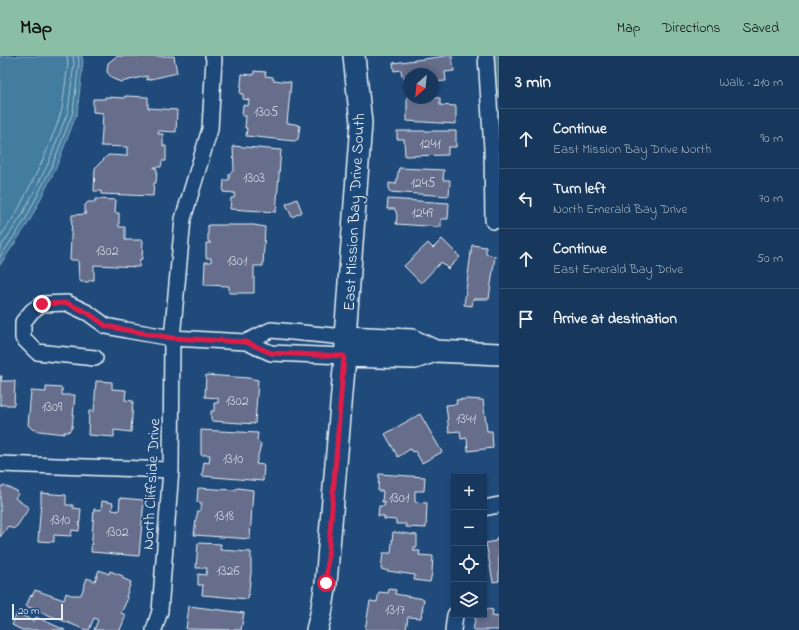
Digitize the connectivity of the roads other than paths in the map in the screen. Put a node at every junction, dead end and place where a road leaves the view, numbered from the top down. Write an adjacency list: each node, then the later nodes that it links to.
1 (214, 56): 5 (street, North Cliffside Drive)
2 (354, 56): 7 (street, East Mission Bay Drive South)
3 (486, 56): 4 (street)
4 (496, 221)
5 (172, 338): 6 (street); 9 (street); 11 (street, North Cliffside Drive)
6 (246, 342): 7 (street); 7 (street)
7 (345, 346): 8 (street); 16 (street, East Mission Bay Drive South)
8 (499, 354)
9 (95, 358)
10 (0, 464): 11 (street)
11 (171, 470): 15 (street, North Cliffside Drive)
12 (499, 505): 13 (street)
13 (487, 507)
14 (455, 618): 17 (street)
15 (154, 630)
16 (317, 630)
17 (453, 630)

